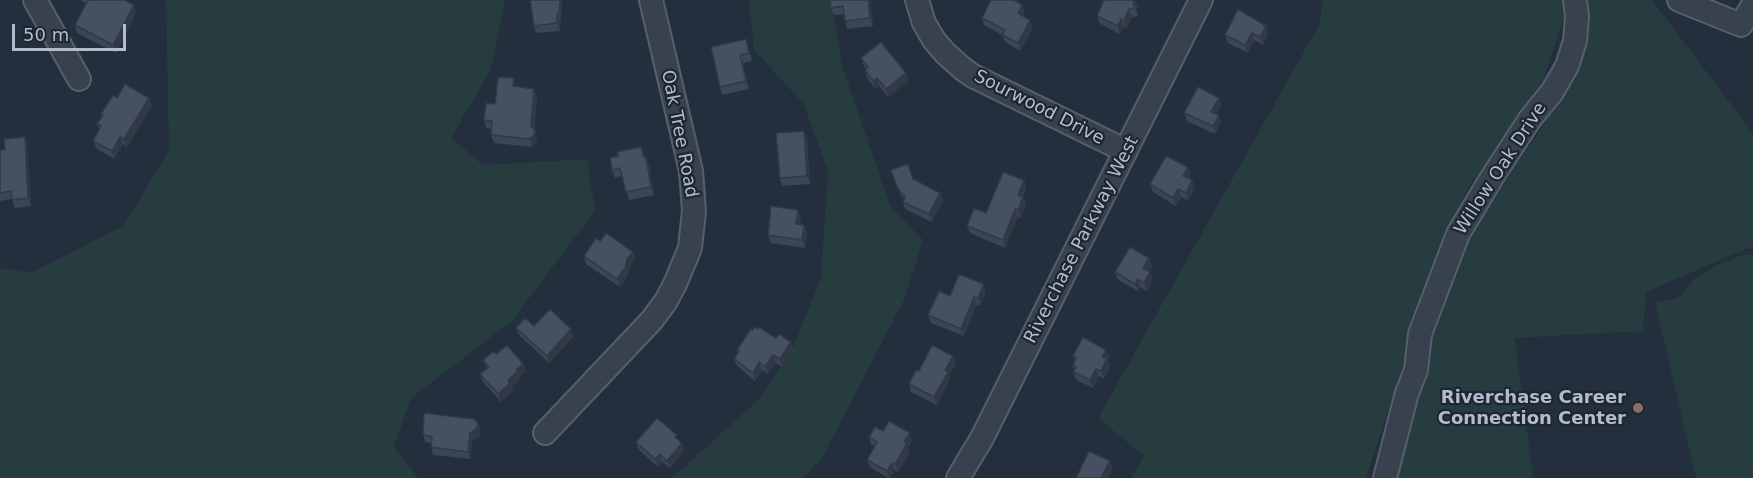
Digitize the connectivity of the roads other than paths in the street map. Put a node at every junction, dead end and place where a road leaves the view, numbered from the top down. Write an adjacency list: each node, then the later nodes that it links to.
1 (35, 0): 8 (street)
2 (651, 0): 10 (street, Oak Tree Road)
3 (917, 0): 9 (street, Sourwood Drive)
4 (1201, 0): 9 (street, Riverchase Parkway West)
5 (1575, 0): 12 (street, Willow Oak Drive)
6 (1679, 0): 7 (street)
7 (1753, 5)
8 (79, 79)
9 (1126, 151): 11 (street, Riverchase Parkway West)
10 (545, 433)
11 (958, 478)
12 (1385, 478)

